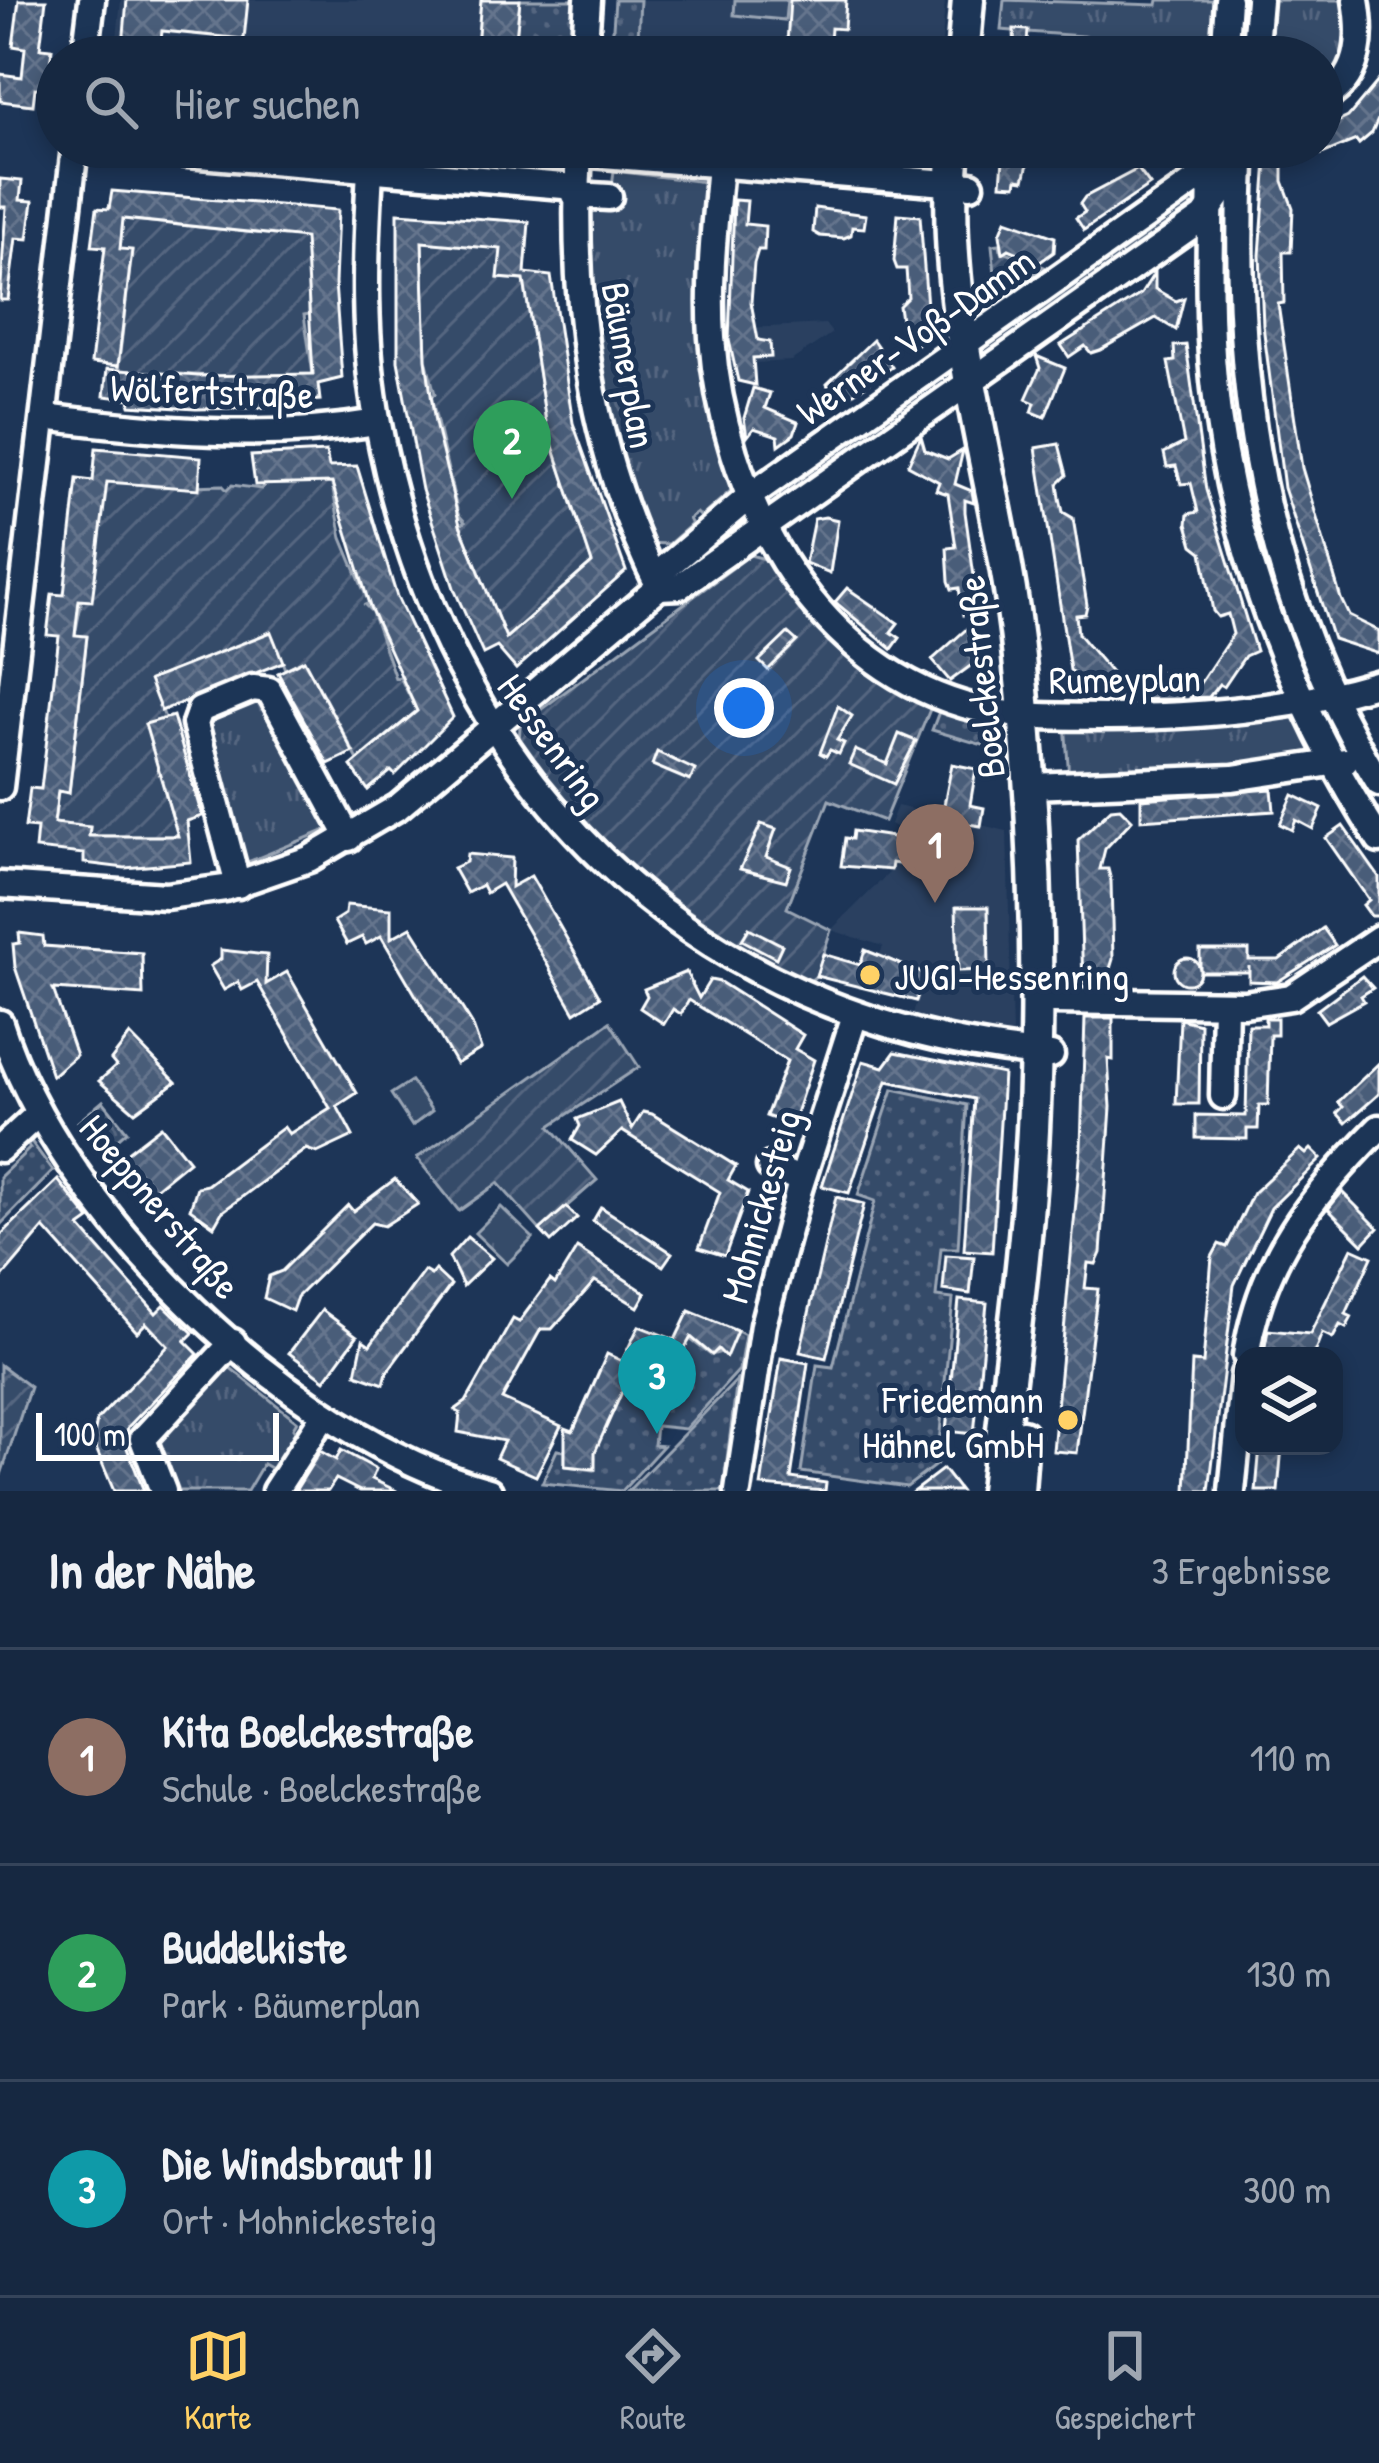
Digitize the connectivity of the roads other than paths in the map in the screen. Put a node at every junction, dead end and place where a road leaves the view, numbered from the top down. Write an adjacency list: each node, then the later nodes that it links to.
1 (92, 0): 8 (street)
2 (588, 0): 9 (street)
3 (968, 0): 10 (main road)
4 (984, 0): 11 (main road)
5 (1228, 0): 12 (street)
6 (1259, 0): 13 (street)
7 (1356, 0): 14 (street)
8 (88, 36)
9 (585, 36)
10 (965, 36)
11 (981, 36)
12 (1225, 36)
13 (1256, 36)
14 (1370, 41): 15 (street)
15 (1343, 82)
16 (73, 168): 31 (street)
17 (341, 168): 23 (street)
18 (577, 168): 26 (street, Bäumerplan)
19 (720, 168): 33 (street)
20 (758, 168): 25 (street)
21 (958, 168): 25 (main road, Boelckestraße)
22 (967, 168): 25 (main road, Boelckestraße)
23 (370, 171): 26 (street); 32 (street, Hessenring)
24 (1224, 174): 28 (street); 29 (street, Werner-Voß-Damm); 37 (street)
25 (961, 184): 29 (main road, Boelckestraße)
26 (575, 191): 27 (street); 35 (street, Bäumerplan)
27 (609, 197)
28 (1210, 212): 30 (street, Werner-Voß-Damm); 38 (street)
29 (973, 338): 30 (main road, Boelckestraße); 33 (street, Werner-Voß-Damm)
30 (980, 374): 34 (street, Werner-Voß-Damm); 39 (main road, Boelckestraße)
31 (44, 417): 32 (street, Wölfertstraße); 45 (street)
32 (377, 422): 40 (street, Hessenring)
33 (751, 495): 34 (street, Rumeyplan); 35 (street, Werner-Voß-Damm)
34 (763, 527): 35 (street, Werner-Voß-Damm); 39 (street, Rumeyplan)
35 (659, 586): 40 (street, Werner-Voß-Damm)
36 (1379, 682): 37 (street, Rumeyplan)
37 (1332, 695): 38 (street, Rumeyplan); 41 (street)
38 (1303, 701): 39 (street, Rumeyplan); 42 (street)
39 (1032, 715): 44 (main road, Boelckestraße)
40 (490, 726): 46 (street, Werner-Voß-Damm); 53 (street, Hessenring)
41 (1372, 756): 42 (street); 43 (street)
42 (1334, 763): 44 (street); 47 (street)
43 (1379, 783)
44 (1038, 786): 51 (main road, Boelckestraße); 55 (main road, Boelckestraße)
45 (0, 787)
46 (349, 838): 49 (street, Werner-Voß-Damm); 49 (street)
47 (1379, 840)
48 (0, 885): 49 (street, Werner-Voß-Damm)
49 (238, 885)
50 (1379, 938): 52 (street)
51 (1052, 1001): 52 (street); 55 (main road, Boelckestraße)
52 (1225, 1004): 56 (street)
53 (856, 1015): 55 (street, Hessenring); 61 (street, Mohnickesteig)
54 (0, 1023): 57 (street, Hoeppnerstraße)
55 (1044, 1054): 70 (main road, Boelckestraße); 71 (main road, Boelckestraße)
56 (1223, 1096)
57 (38, 1114): 59 (street, Hoeppnerstraße); 62 (street, Hoeppnerstraße)
58 (1379, 1128): 63 (street)
59 (0, 1149)
60 (770, 1166): 61 (street)
61 (801, 1180): 69 (street, Mohnickesteig)
62 (233, 1342): 64 (street, Hoeppnerstraße); 66 (street, Hoeppnerstraße)
63 (1248, 1347)
64 (324, 1415): 67 (street); 68 (street, Hoeppnerstraße)
65 (1236, 1455): 72 (street)
66 (163, 1491)
67 (275, 1491)
68 (489, 1491)
69 (738, 1491)
70 (996, 1491)
71 (1018, 1491)
72 (1232, 1491)

